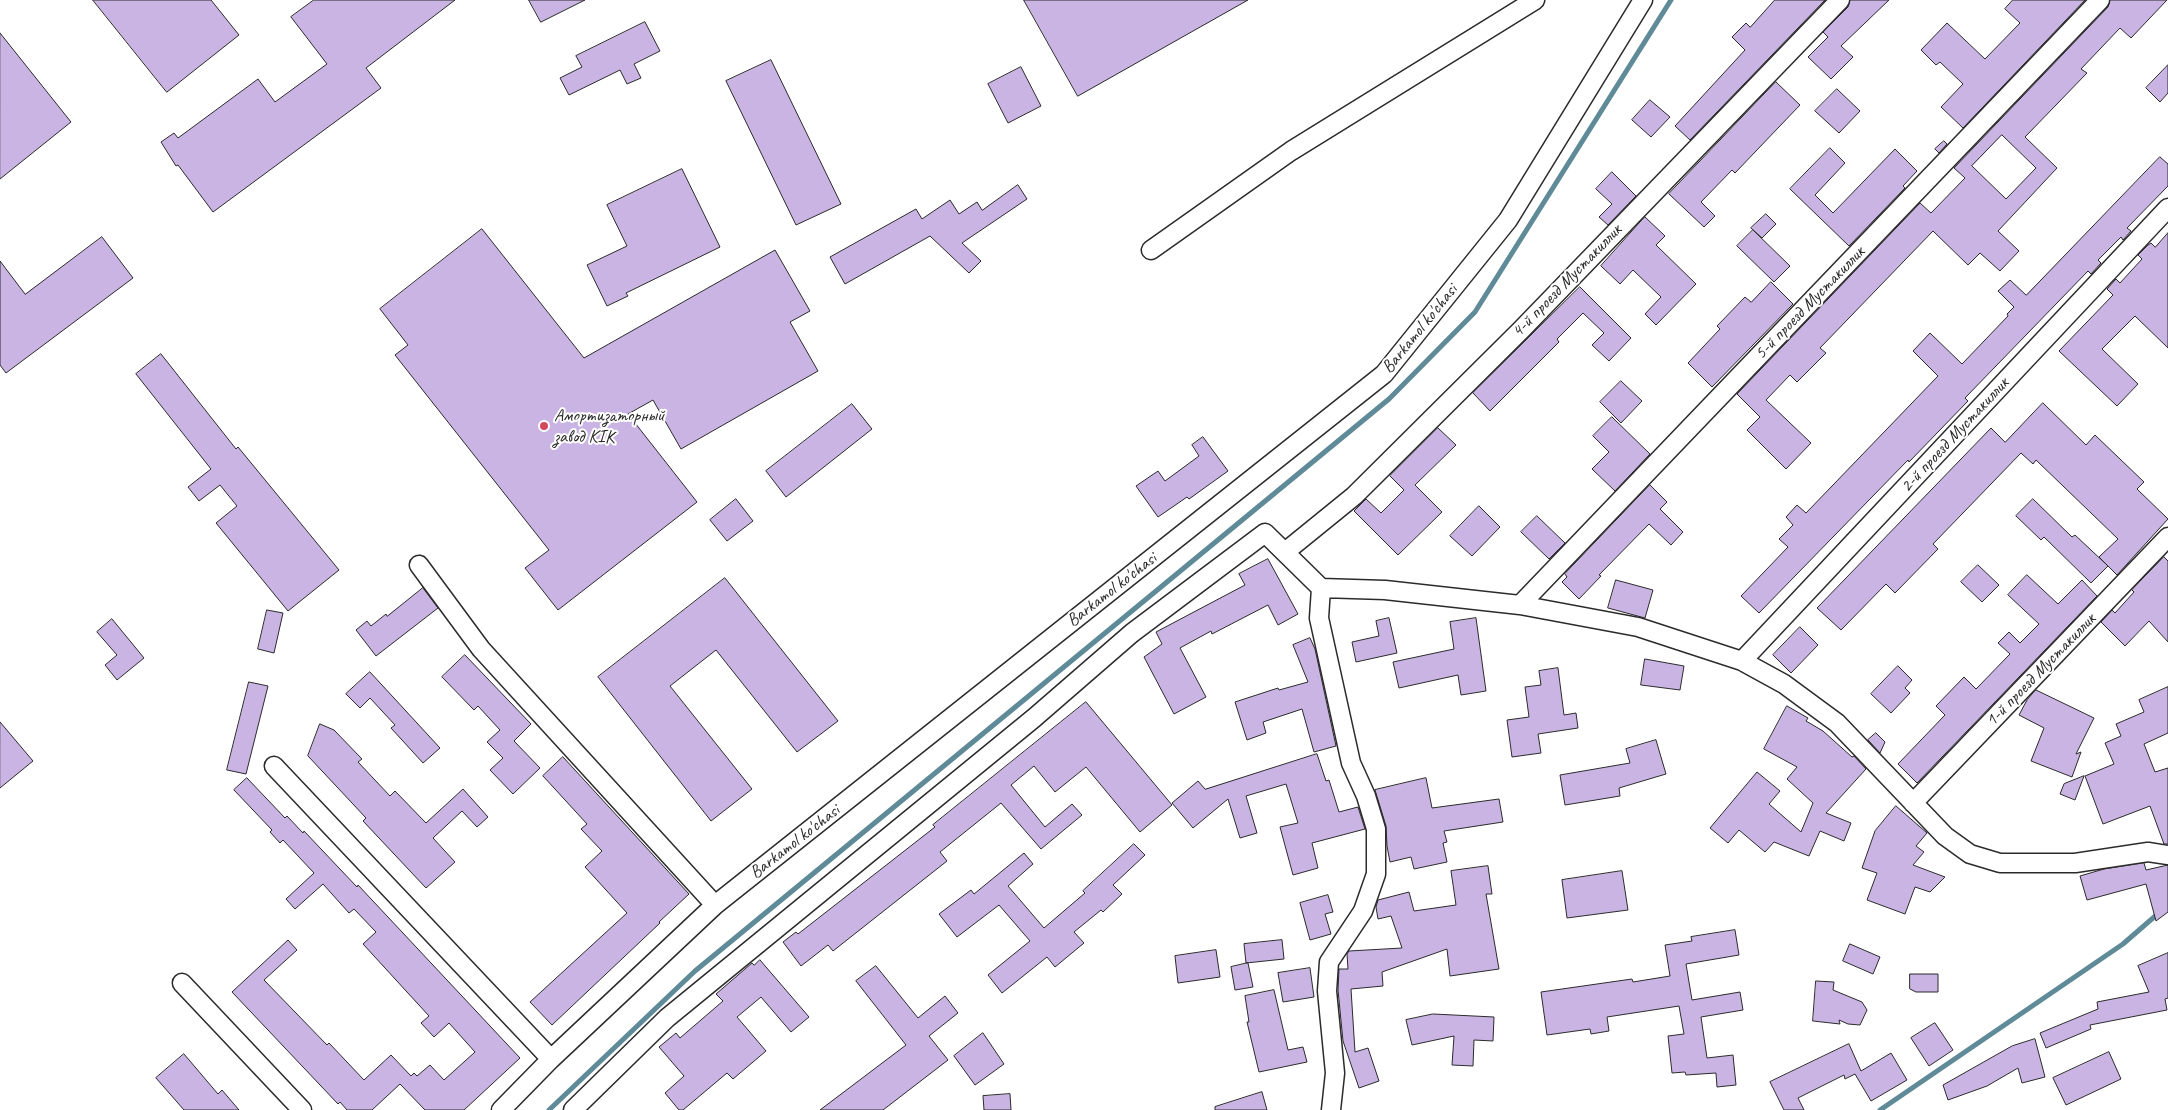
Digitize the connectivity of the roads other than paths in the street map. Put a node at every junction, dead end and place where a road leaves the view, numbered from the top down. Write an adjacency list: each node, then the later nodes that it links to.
1 (1535, 0): 6 (street)
2 (1643, 0): 16 (street, Barkamol ko'chasi)
3 (1840, 0): 8 (street, 4-й проезд Мустакиллик)
4 (2100, 0): 11 (street, 5-й проезд Мустакиллик)
5 (2168, 208): 12 (street, 2-й проезд Мустакиллик)
6 (1151, 250)
7 (2168, 538): 14 (street, 1-й проезд Мустакиллик)
8 (1285, 552): 10 (street); 21 (street)
9 (419, 565): 16 (street)
10 (1321, 588): 11 (street); 22 (street)
11 (1520, 605): 12 (street)
12 (1742, 662): 14 (street)
13 (274, 766): 18 (street)
14 (1914, 803): 15 (street)
15 (2168, 856)
16 (715, 905): 18 (street, Barkamol ko'chasi)
17 (182, 983): 19 (street)
18 (551, 1059): 20 (street, Barkamol ko'chasi)
19 (302, 1110)
20 (501, 1110)
21 (573, 1110)
22 (1331, 1110)

